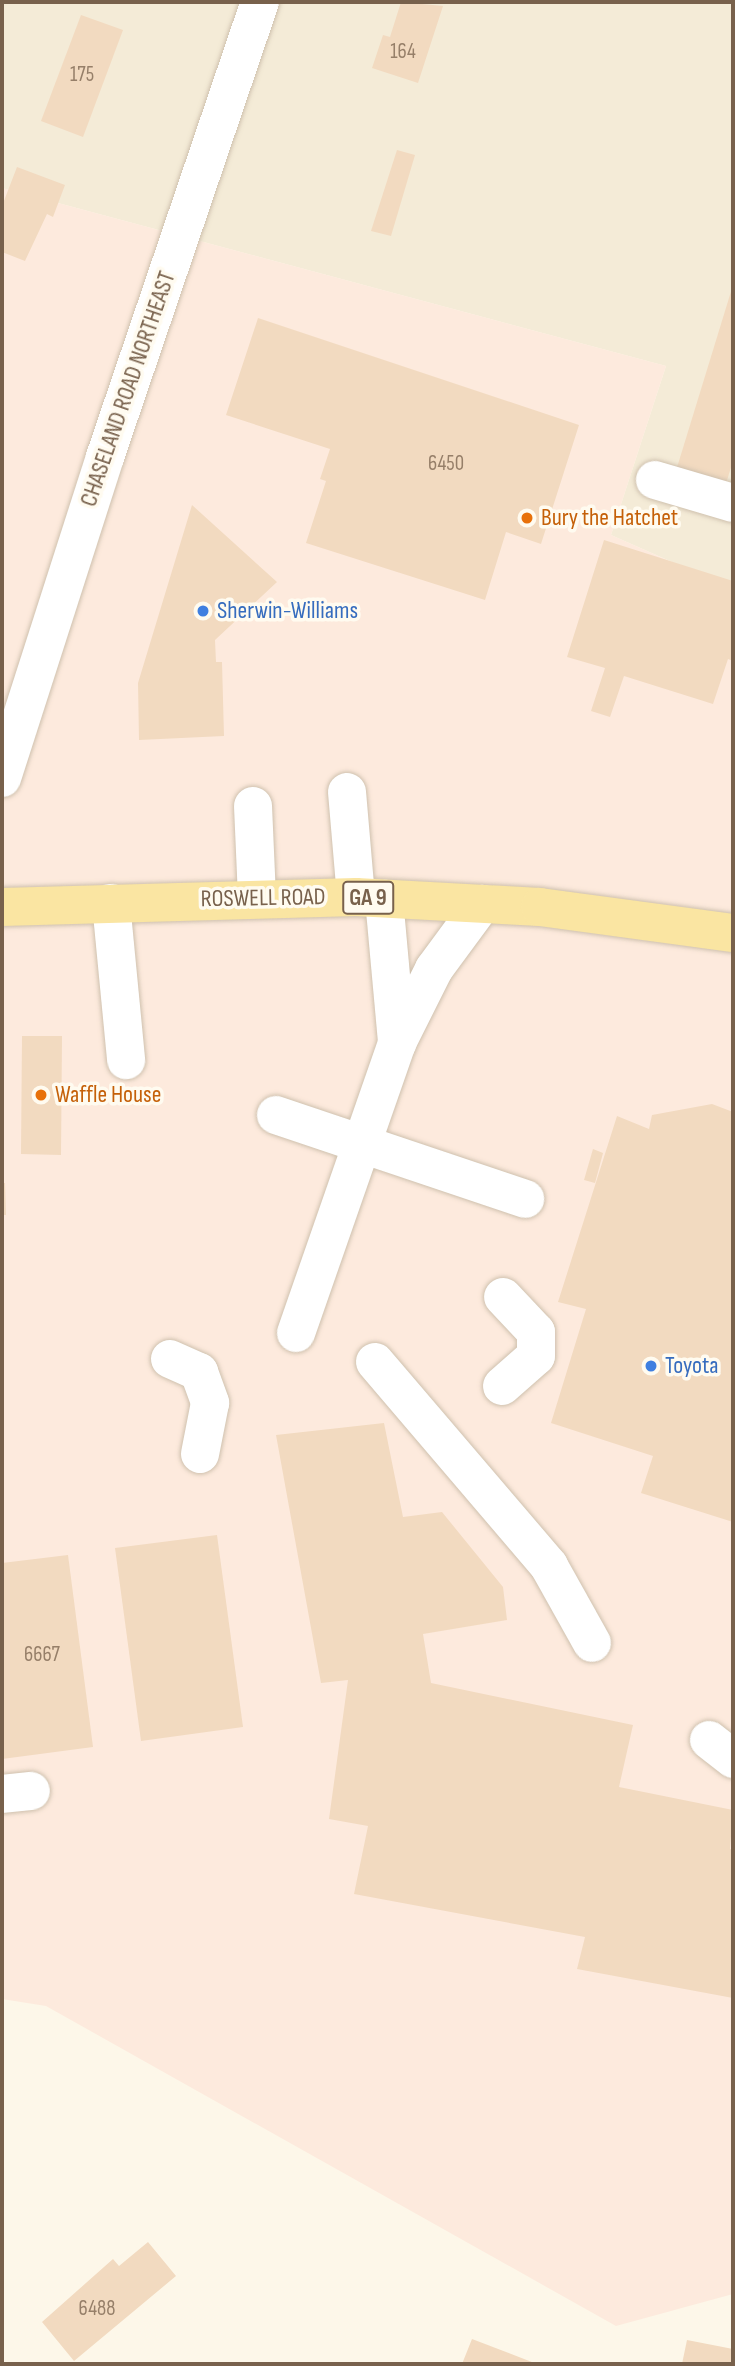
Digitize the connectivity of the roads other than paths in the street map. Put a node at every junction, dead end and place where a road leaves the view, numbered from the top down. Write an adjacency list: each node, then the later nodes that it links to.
1 (260, 2): 4 (street, CHASELAND ROAD NORTHEAST)
2 (655, 480): 3 (street)
3 (733, 503)
4 (13, 699): 5 (street, CHASELAND ROAD NORTHEAST)
5 (2, 778)
6 (347, 792): 9 (street)
7 (253, 806): 8 (street)
8 (257, 897): 9 (main road, ROSWELL ROAD / GA 9); 10 (main road, ROSWELL ROAD / GA 9)
9 (370, 898): 11 (main road, ROSWELL ROAD / GA 9); 14 (street)
10 (111, 903): 12 (main road, ROSWELL ROAD / GA 9); 15 (street)
11 (482, 904): 13 (main road, ROSWELL ROAD / GA 9); 14 (street)
12 (2, 906)
13 (733, 933)
14 (397, 1043): 17 (street)
15 (126, 1060)
16 (276, 1115): 17 (street)
17 (363, 1141): 18 (street); 20 (street)
18 (525, 1199)
19 (503, 1297): 23 (street)
20 (296, 1333)
21 (170, 1359): 24 (street)
22 (375, 1362): 25 (street)
23 (502, 1386)
24 (200, 1454)
25 (592, 1643)

